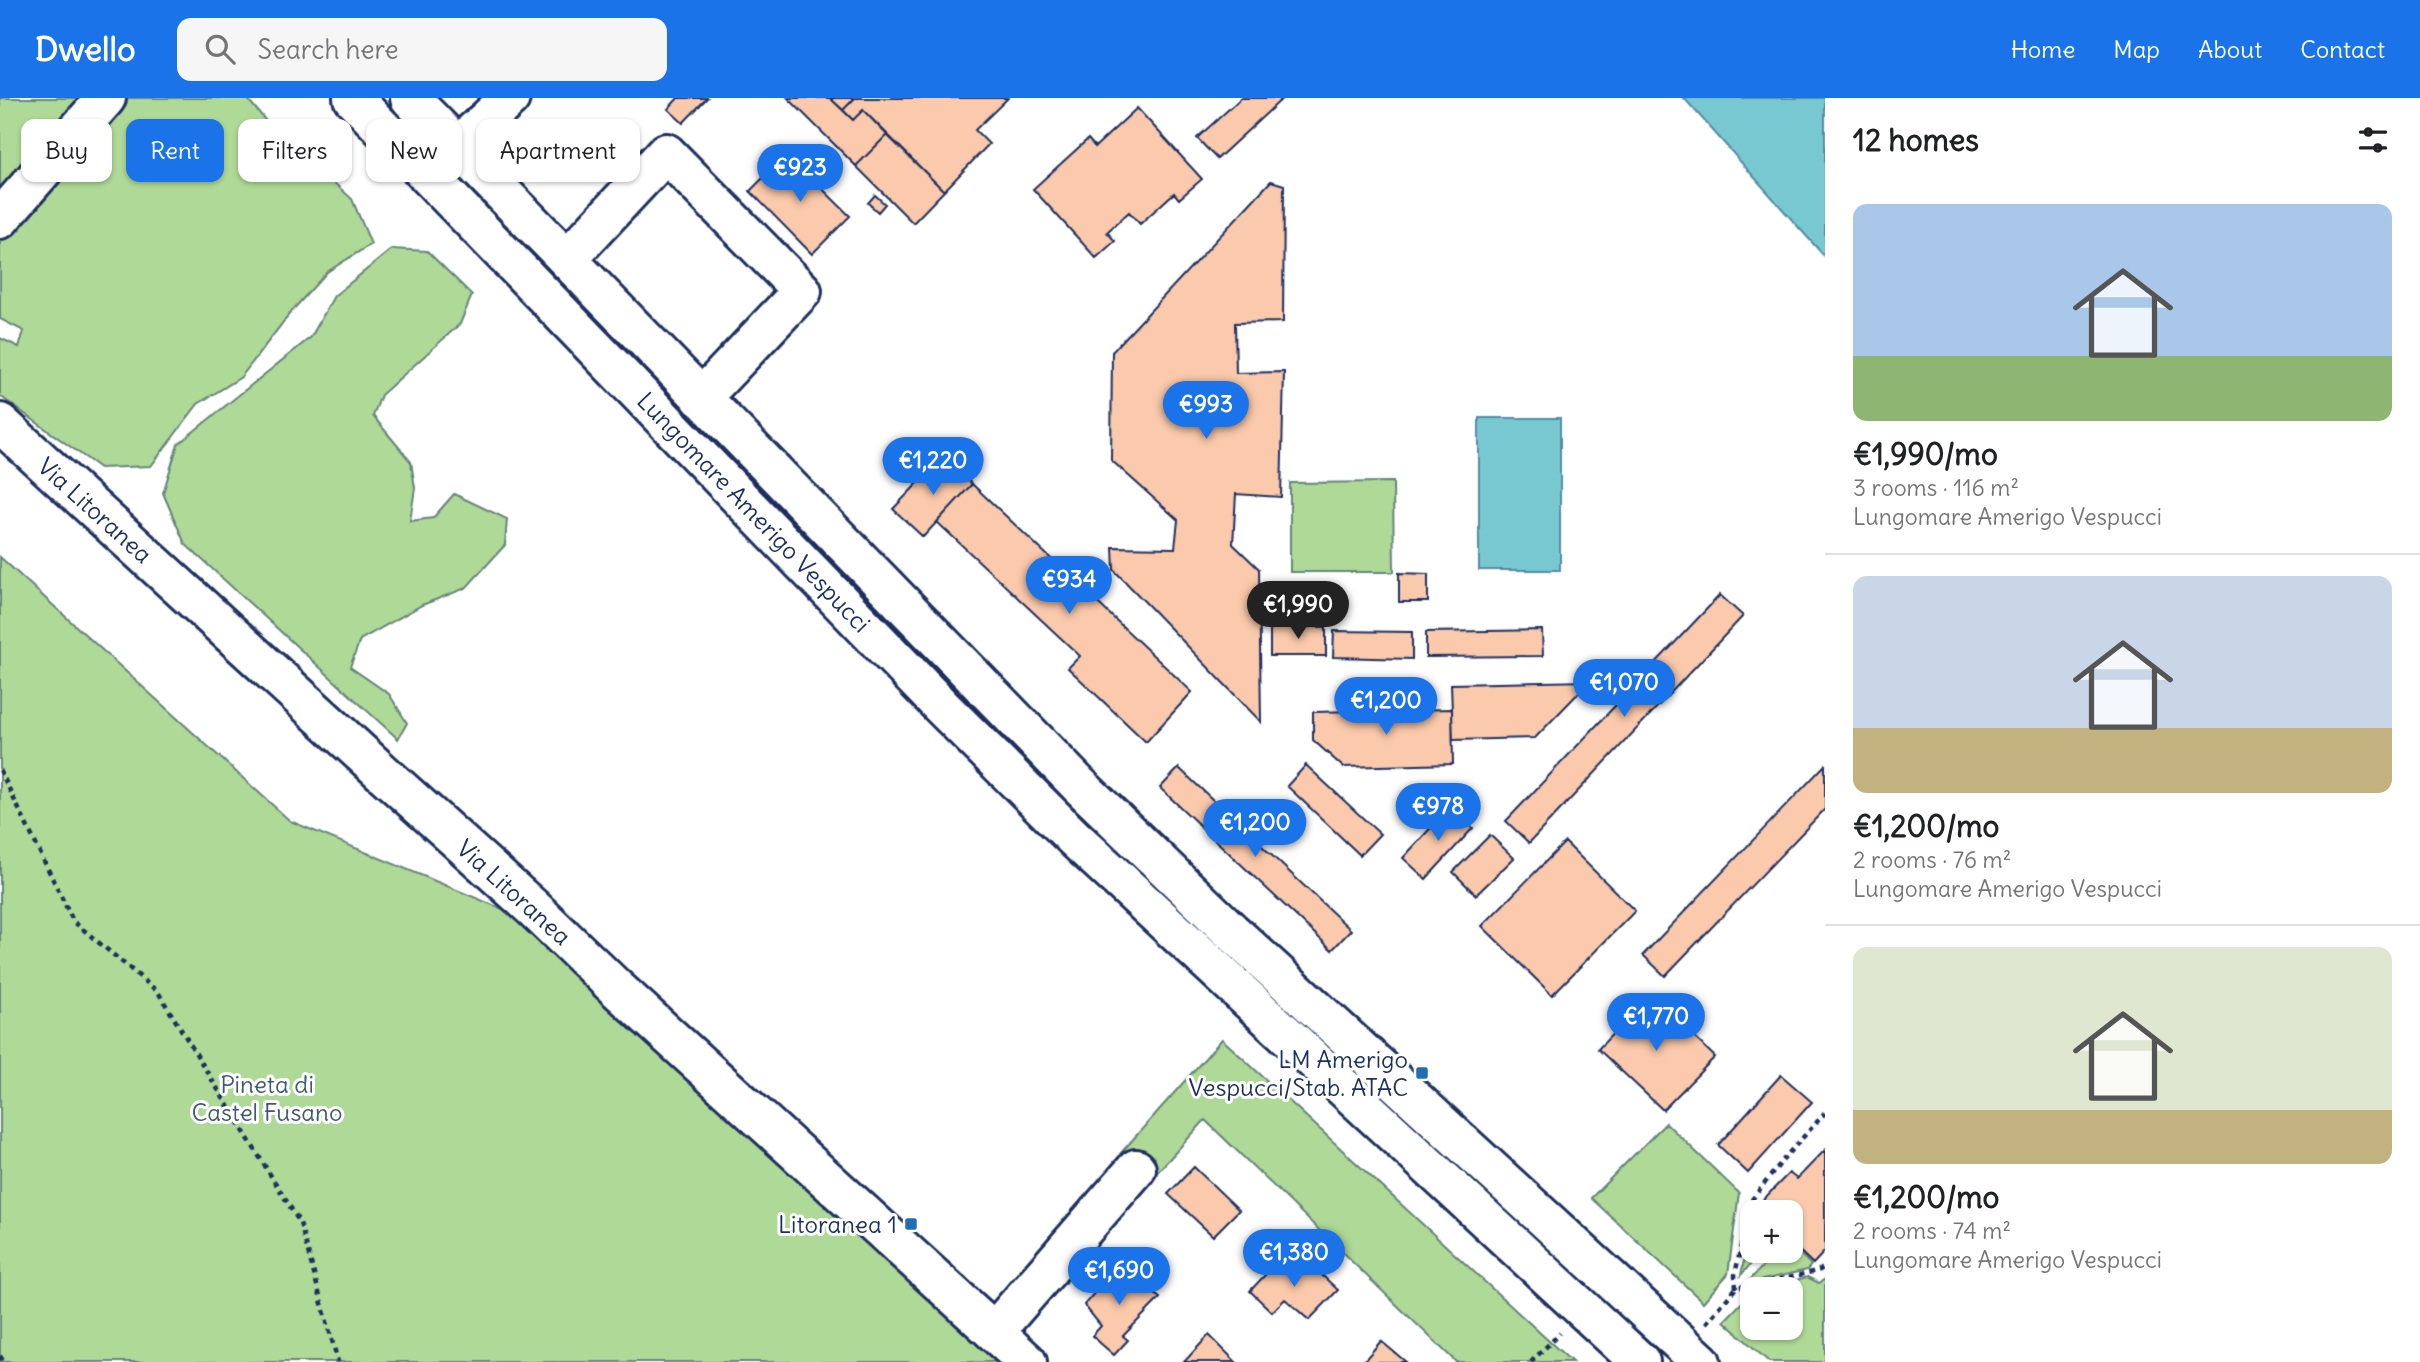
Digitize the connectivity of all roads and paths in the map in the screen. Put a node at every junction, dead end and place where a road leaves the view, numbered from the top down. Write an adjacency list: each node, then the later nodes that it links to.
1 (106, 98): 9 (street)
2 (353, 98): 8 (street, Lungomare Amerigo Vespucci)
3 (410, 98): 5 (street, Lungomare Amerigo Vespucci)
4 (510, 98): 6 (street)
5 (431, 119)
6 (462, 149)
7 (462, 151): 10 (street, Lungomare Amerigo Vespucci)
8 (436, 183): 15 (street, Lungomare Amerigo Vespucci)
9 (0, 219)
10 (566, 259): 11 (street, Lungomare Amerigo Vespucci); 11 (street)
11 (701, 398): 14 (street, Lungomare Amerigo Vespucci)
12 (0, 423): 20 (street, Via Litoranea)
13 (0, 770): 24 (path)
14 (1104, 808): 15 (street); 21 (street, Lungomare Amerigo Vespucci)
15 (1074, 838): 26 (street, Lungomare Amerigo Vespucci)
16 (1825, 1113): 19 (path)
17 (1136, 1170): 20 (street)
18 (1825, 1266): 19 (path)
19 (1737, 1288): 21 (path)
20 (994, 1332): 25 (street, Via Litoranea)
21 (1692, 1354)
22 (0, 1356): 23 (path)
23 (4, 1362)
24 (338, 1362)
25 (1027, 1362)
26 (1640, 1362)

